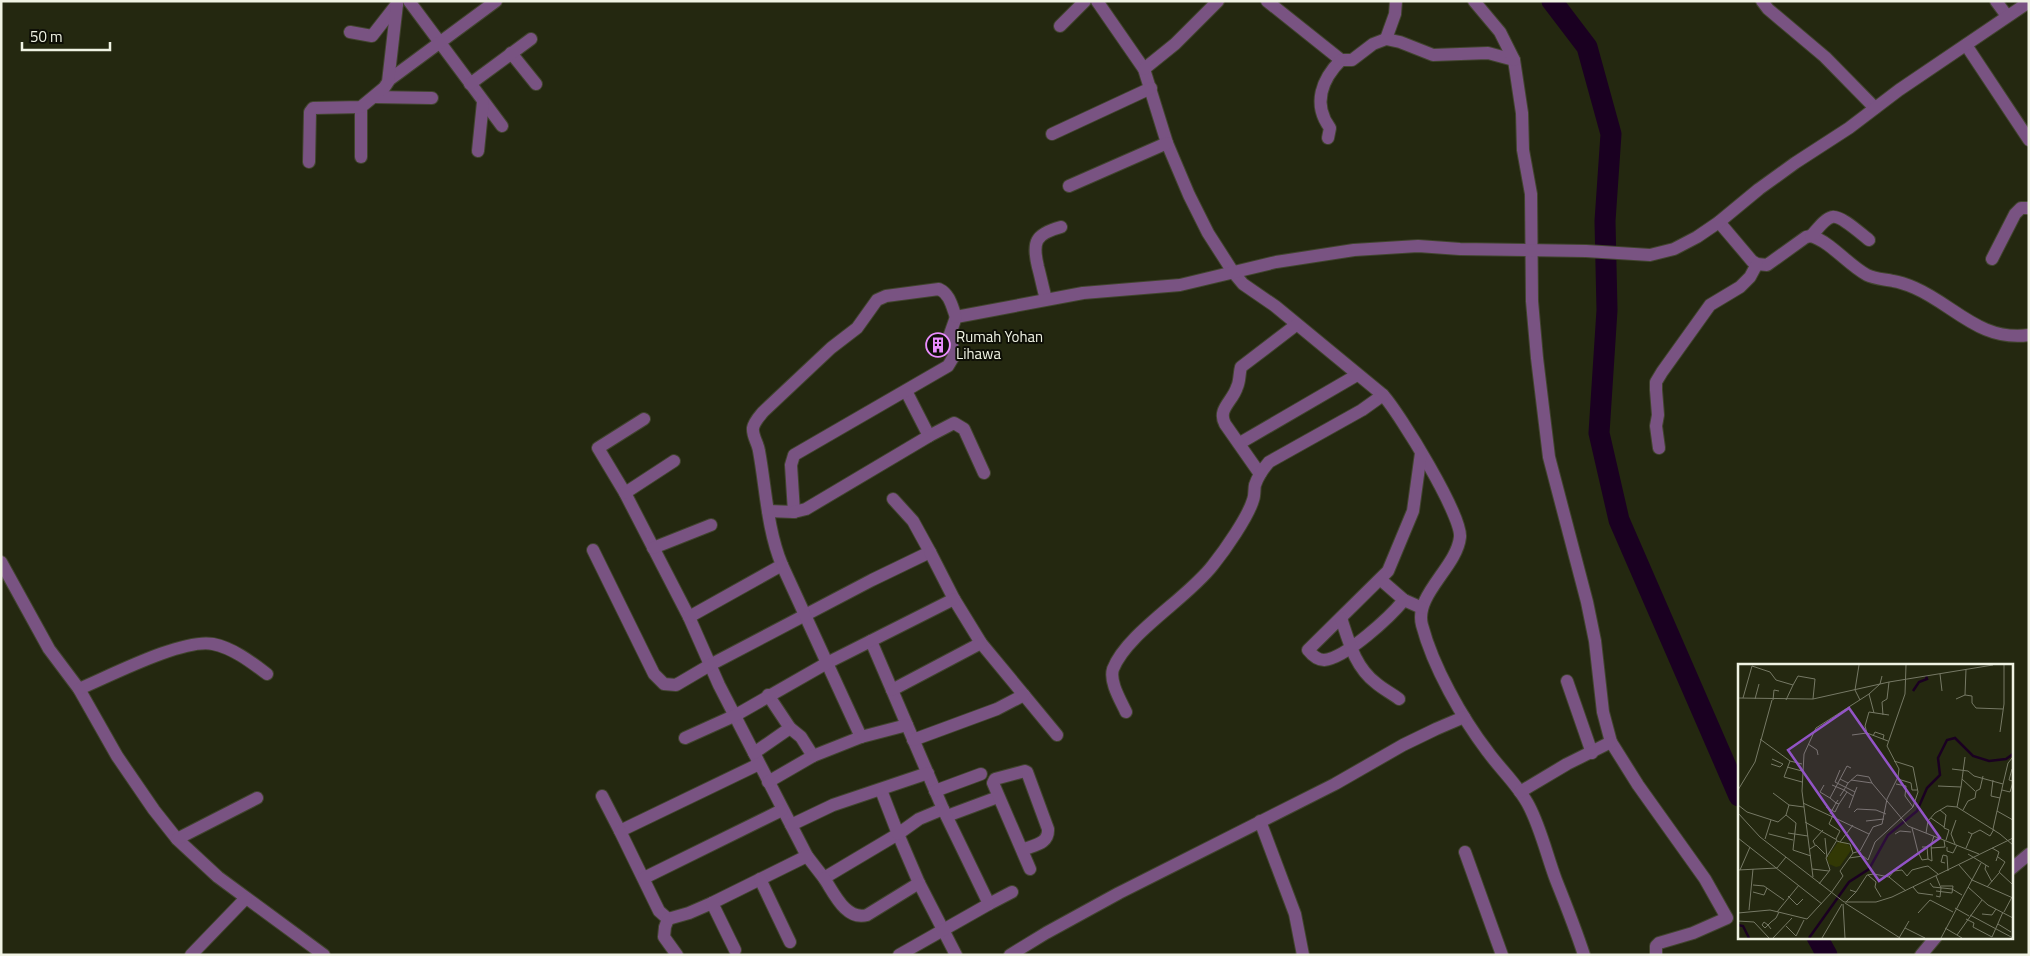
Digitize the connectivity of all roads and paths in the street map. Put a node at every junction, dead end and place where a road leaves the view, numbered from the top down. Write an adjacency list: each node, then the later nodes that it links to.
1 (496, 1): 17 (street)
2 (1085, 1): 13 (street)
3 (1218, 1): 22 (street)
4 (1267, 1): 20 (street)
5 (1396, 1): 16 (street)
6 (1474, 1): 21 (street)
7 (1762, 1): 31 (street)
8 (1996, 1): 12 (street)
9 (400, 2): 14 (street); 17 (street); 23 (street)
10 (2029, 2): 12 (street)
11 (1103, 4): 22 (street)
12 (2007, 16): 18 (street)
13 (1060, 26)
14 (350, 32)
15 (531, 39): 19 (street)
16 (1386, 39): 20 (street); 21 (street)
17 (440, 44): 23 (street); 24 (street)
18 (1966, 45): 31 (street); 35 (street)
19 (511, 53): 24 (street); 25 (street)
20 (1342, 60): 34 (street)
21 (1514, 60): 46 (street)
22 (1144, 69): 26 (street)
23 (389, 80): 27 (street)
24 (470, 84): 29 (street)
25 (536, 84)
26 (1151, 88): 33 (street); 36 (street)
27 (374, 97): 28 (street); 30 (street)
28 (432, 98)
29 (484, 102): 32 (street); 37 (street)
30 (361, 107): 38 (street); 39 (street)
31 (1875, 108): 42 (street)
32 (502, 126)
33 (1052, 134)
34 (1328, 138)
35 (2029, 140)
36 (1167, 143): 40 (street); 49 (street)
37 (478, 151)
38 (361, 157)
39 (309, 162)
40 (1069, 186)
41 (2029, 208): 47 (street)
42 (1719, 222): 46 (street); 48 (street)
43 (1061, 226): 50 (street)
44 (1811, 236): 45 (street); 48 (street); 53 (street)
45 (1869, 240)
46 (1530, 250): 49 (street); 103 (street)
47 (1992, 258)
48 (1757, 264): 60 (street)
49 (1233, 272): 50 (street); 52 (street)
50 (1046, 299): 51 (street)
51 (956, 317): 55 (street); 67 (street)
52 (1296, 325): 54 (street); 59 (street)
53 (2029, 335)
54 (1358, 375): 56 (street); 59 (street)
55 (906, 391): 58 (street); 68 (street)
56 (1383, 396): 61 (street); 64 (street)
57 (644, 419): 65 (street)
58 (929, 436): 63 (street); 68 (street)
59 (1240, 444): 64 (street)
60 (1659, 448)
61 (1421, 453): 75 (street); 78 (street)
62 (674, 461): 65 (street)
63 (984, 473)
64 (1260, 474): 94 (street)
65 (625, 493): 70 (street)
66 (894, 499): 72 (street)
67 (768, 511): 68 (street); 74 (street)
68 (794, 512)
69 (711, 524): 70 (street)
70 (653, 548): 80 (street)
71 (592, 550): 86 (street)
72 (930, 552): 76 (street); 79 (street)
73 (1, 562): 89 (street)
74 (782, 565): 79 (street); 80 (street)
75 (1380, 580): 77 (street); 81 (street)
76 (954, 599): 82 (street); 83 (street)
77 (1404, 600): 78 (street); 84 (street)
78 (1422, 608): 96 (street)
79 (806, 616): 85 (street); 86 (street)
80 (689, 617): 86 (street)
81 (1342, 618): 84 (street); 84 (street)
82 (871, 641): 85 (street); 90 (street)
83 (981, 643): 90 (street); 91 (street)
84 (1350, 647): 93 (street)
85 (827, 663): 92 (street); 100 (street)
86 (710, 665): 95 (street)
87 (267, 674): 89 (street)
88 (1567, 681): 104 (street)
89 (79, 689): 122 (street)
90 (892, 690): 97 (street)
91 (1024, 694): 99 (street); 102 (street)
92 (768, 695): 95 (street); 98 (street)
93 (1399, 699)
94 (1126, 712)
95 (736, 715): 101 (street); 106 (street)
96 (1464, 717): 112 (street); 118 (street)
97 (907, 725): 100 (street); 102 (street)
98 (790, 728): 105 (street); 106 (street)
99 (1057, 735)
100 (861, 737): 105 (street)
101 (685, 738)
102 (913, 740): 107 (street)
103 (1611, 742): 104 (street); 151 (street)
104 (1592, 753): 112 (street)
105 (813, 756): 109 (street)
106 (756, 759): 109 (street); 120 (street)
107 (928, 773): 110 (street); 111 (street)
108 (981, 774): 111 (street)
109 (768, 782): 116 (street)
110 (881, 790): 119 (street); 121 (street)
111 (936, 791): 117 (street)
112 (1520, 792): 150 (street)
113 (602, 796): 120 (street)
114 (998, 797): 117 (street); 123 (street); 123 (street)
115 (258, 798): 122 (street)
116 (782, 810): 119 (street); 129 (street)
117 (945, 813): 121 (street); 136 (street)
118 (1260, 822): 142 (street); 148 (street)
119 (791, 825): 126 (street)
120 (620, 831): 129 (street)
121 (898, 834): 130 (street); 132 (street)
122 (178, 838): 134 (street)
123 (1022, 850): 128 (street)
124 (1465, 852): 149 (street)
125 (2029, 854): 127 (street)
126 (807, 856): 130 (street); 131 (street)
127 (2012, 868)
128 (1030, 869)
129 (644, 878): 137 (street)
130 (824, 878): 132 (street)
131 (760, 879): 135 (street); 140 (street)
132 (918, 883): 138 (street)
133 (1012, 892): 136 (street)
134 (246, 898): 143 (street); 144 (street)
135 (712, 903): 137 (street); 141 (street)
136 (990, 904): 138 (street)
137 (668, 919): 145 (street)
138 (944, 930): 146 (street); 147 (street)
139 (1935, 938): 152 (street)
140 (790, 942)
141 (734, 950)
142 (1012, 954)
143 (191, 955)
144 (324, 955)
145 (677, 955)
146 (899, 955)
147 (956, 955)
148 (1303, 955)
149 (1502, 955)
150 (1584, 955)
151 (1656, 955)
152 (1921, 955)

